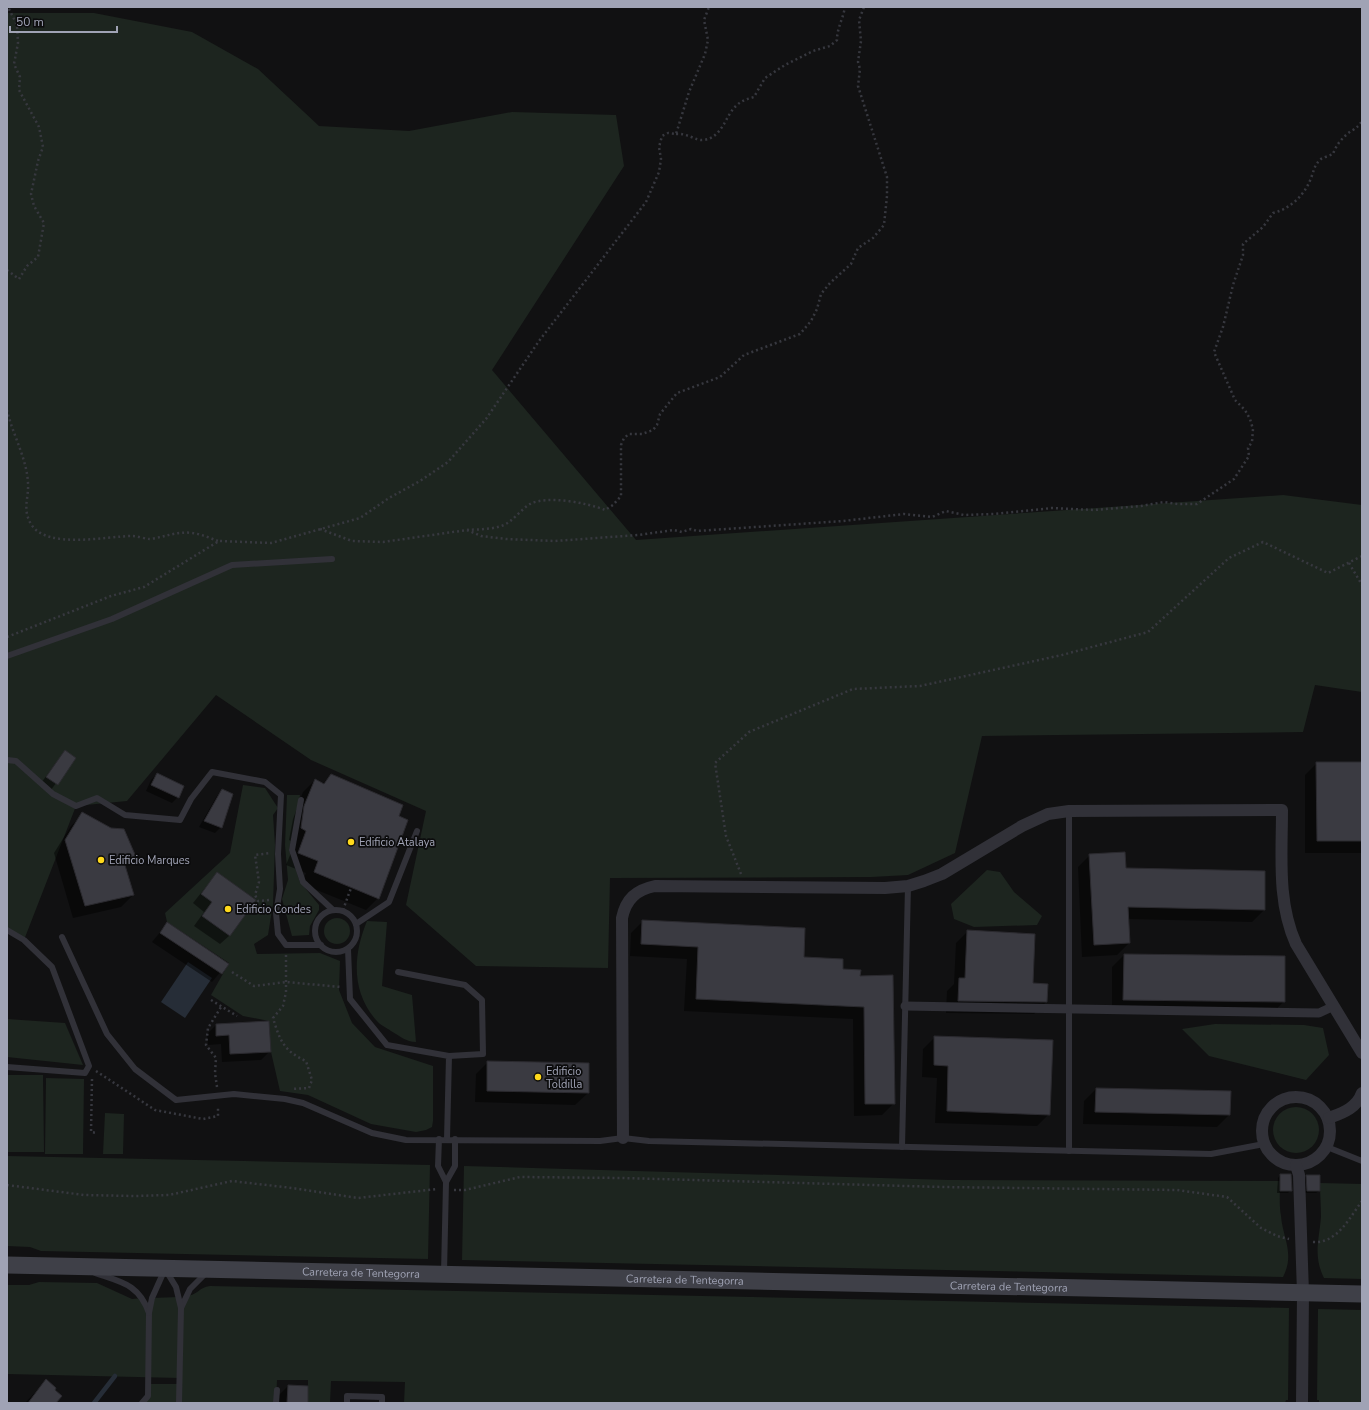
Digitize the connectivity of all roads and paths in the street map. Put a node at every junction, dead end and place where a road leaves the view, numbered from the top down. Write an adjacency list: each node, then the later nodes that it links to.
1 (8, 7): 7 (path)
2 (709, 7): 6 (path)
3 (845, 7): 6 (path)
4 (864, 7): 10 (path)
5 (1362, 121): 10 (path)
6 (676, 134): 9 (path)
7 (7, 270)
8 (7, 410): 11 (path)
9 (320, 529): 10 (path); 11 (path)
10 (467, 530)
11 (219, 541): 16 (path)
12 (1362, 556): 14 (path)
13 (332, 559): 17 (lane)
14 (1349, 563): 15 (path); 24 (path)
15 (1362, 585)
16 (7, 636)
17 (7, 656)
18 (7, 760): 22 (lane)
19 (301, 800): 27 (lane)
20 (1069, 811): 23 (street); 41 (street); 43 (lane)
21 (417, 831): 29 (lane)
22 (278, 854): 26 (path); 32 (lane)
23 (908, 886): 24 (street); 40 (lane)
24 (746, 887): 54 (street)
25 (351, 888): 28 (path)
26 (258, 901)
27 (333, 910): 28 (lane); 33 (lane)
28 (342, 911): 29 (lane)
29 (356, 924): 34 (lane)
30 (7, 930): 47 (lane)
31 (62, 937): 50 (lane)
32 (286, 945): 33 (lane); 37 (path)
33 (321, 945): 34 (lane)
34 (348, 949): 38 (lane)
35 (232, 972): 37 (path)
36 (398, 972): 46 (lane)
37 (286, 982): 38 (path); 51 (path)
38 (350, 988): 46 (lane)
39 (211, 1000): 42 (path)
40 (905, 1006): 43 (street); 59 (lane)
41 (1334, 1006): 43 (street); 45 (street)
42 (221, 1007): 44 (path); 50 (path)
43 (1070, 1008): 61 (lane)
44 (237, 1016)
45 (1362, 1053)
46 (449, 1056): 56 (lane)
47 (89, 1066): 48 (lane); 50 (path); 53 (path)
48 (7, 1067)
49 (1362, 1093): 52 (street)
50 (218, 1096): 51 (lane)
51 (275, 1098): 55 (lane)
52 (1329, 1118): 58 (street); 60 (street)
53 (97, 1132)
54 (623, 1138): 57 (lane); 59 (lane)
55 (439, 1139): 56 (lane); 64 (lane)
56 (447, 1139): 57 (lane)
57 (455, 1139): 64 (lane)
58 (1264, 1144): 61 (lane); 63 (street)
59 (902, 1147): 61 (lane)
60 (1327, 1147): 62 (lane); 63 (street)
61 (1069, 1151)
62 (1362, 1161)
63 (1300, 1168): 76 (street)
64 (446, 1182): 75 (lane)
65 (7, 1185): 66 (path)
66 (430, 1189)
67 (465, 1190): 69 (path)
68 (1362, 1201): 70 (path)
69 (1287, 1238)
70 (1317, 1242)
71 (7, 1265): 72 (main road, Carretera de Tentegorra)
72 (72, 1266): 73 (main road, Carretera de Tentegorra); 79 (lane)
73 (165, 1269): 74 (main road, Carretera de Tentegorra); 78 (lane); 79 (lane)
74 (210, 1270): 75 (main road, Carretera de Tentegorra); 78 (lane)
75 (444, 1275): 76 (main road, Carretera de Tentegorra)
76 (1303, 1293): 77 (main road, Carretera de Tentegorra); 86 (street)
77 (1362, 1294)
78 (182, 1308): 82 (lane)
79 (149, 1313): 81 (lane)
80 (277, 1390): 83 (lane)
81 (142, 1403)
82 (179, 1403)
83 (276, 1403)
84 (347, 1403): 85 (lane)
85 (382, 1403)
86 (1302, 1403)

